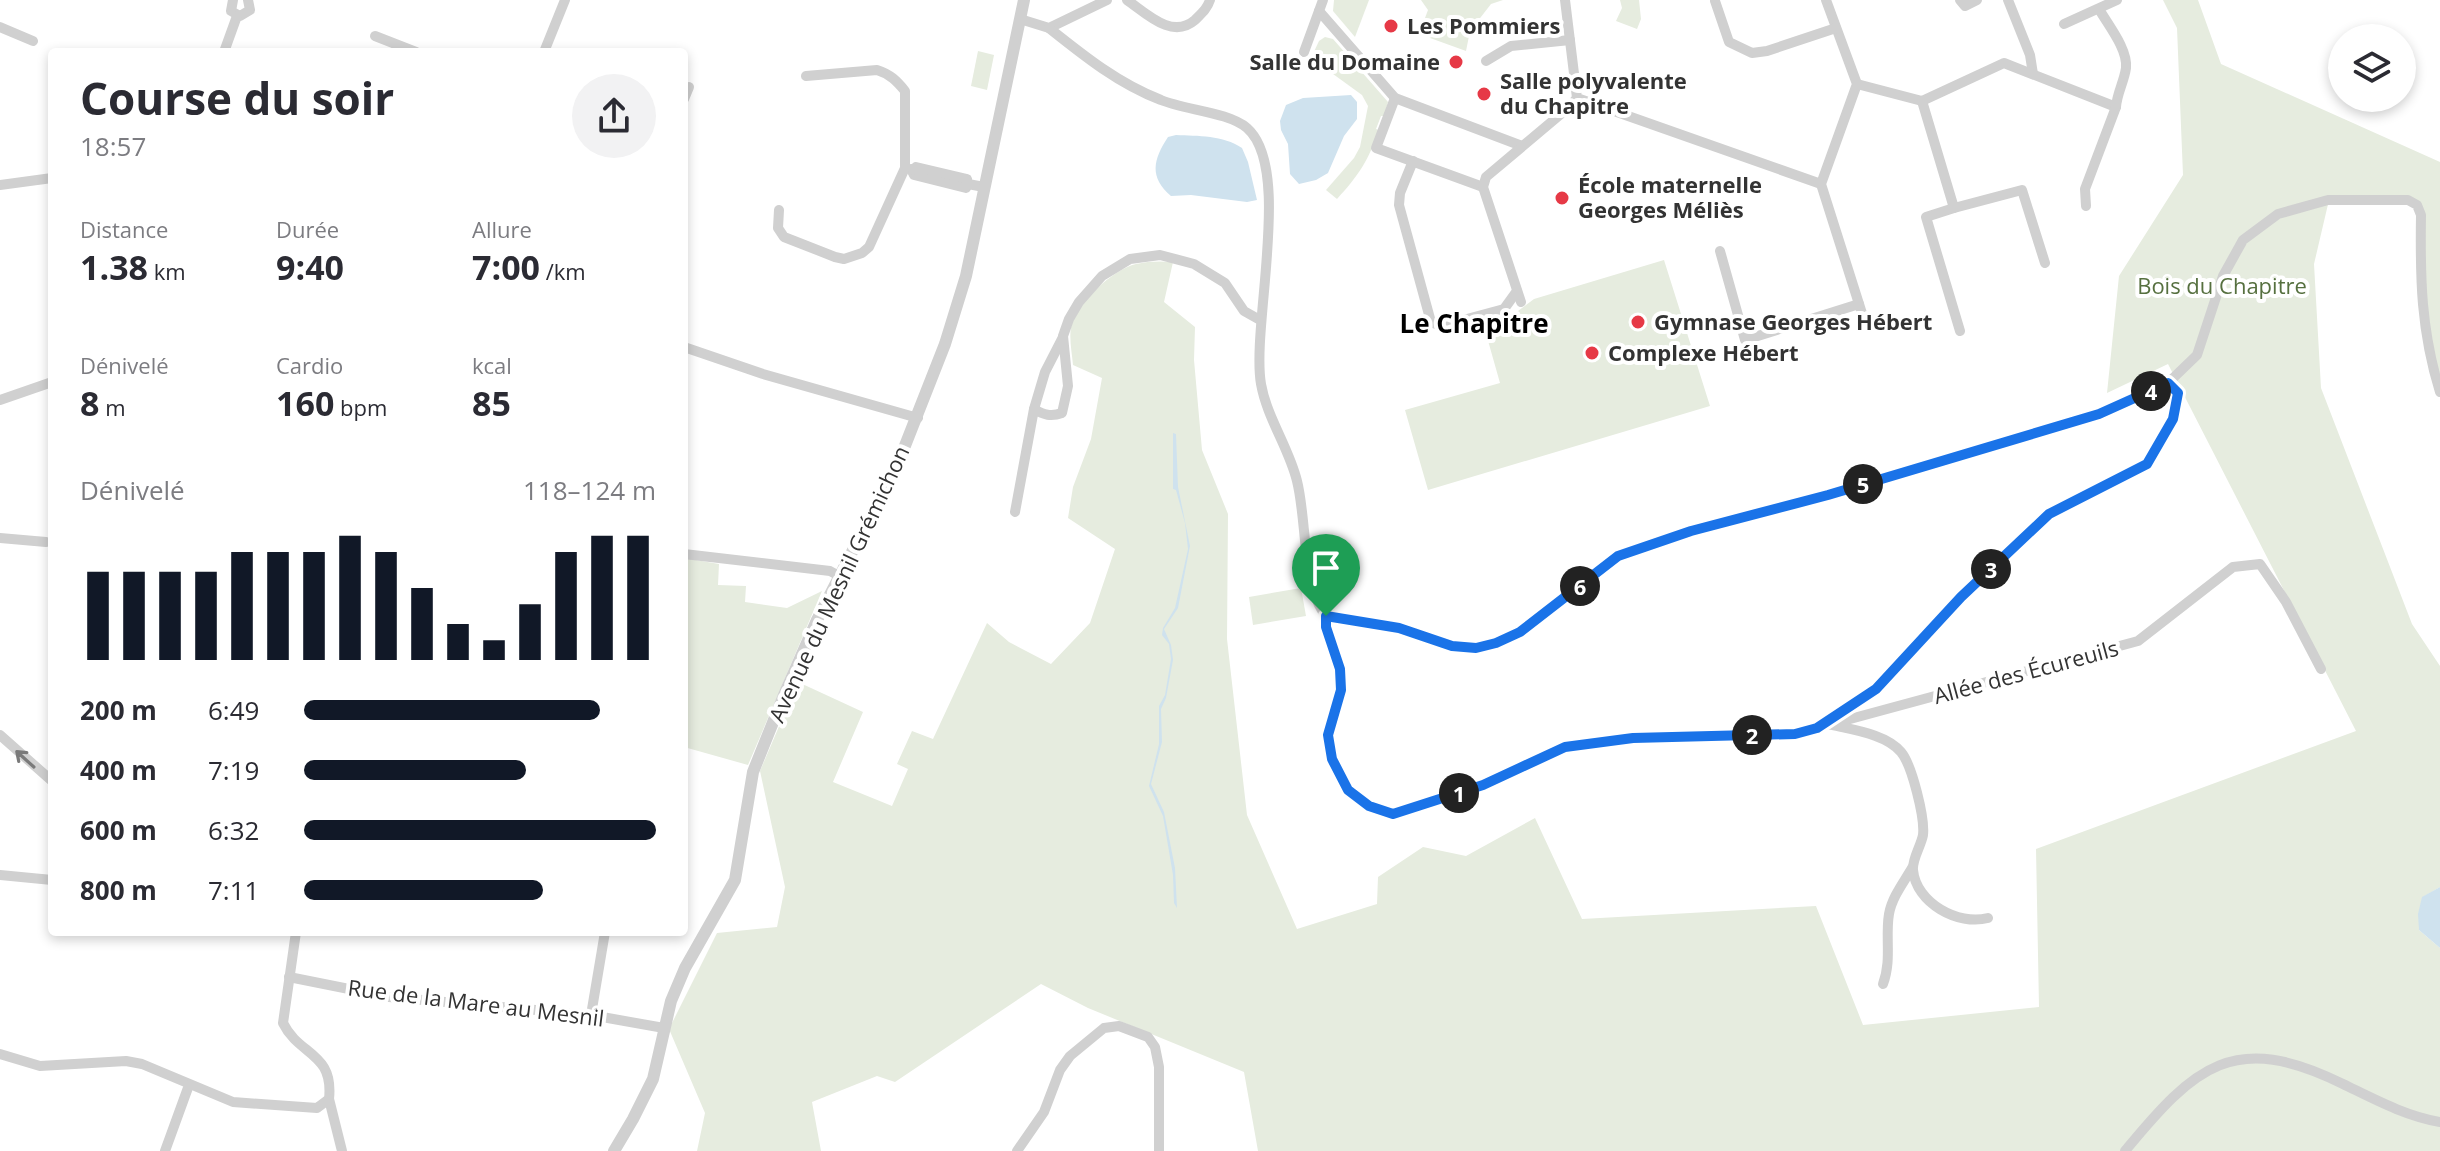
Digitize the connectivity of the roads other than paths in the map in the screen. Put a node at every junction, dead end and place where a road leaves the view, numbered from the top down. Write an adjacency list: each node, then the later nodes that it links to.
1 (248, 0): 18 (street)
2 (565, 0): 29 (street)
3 (1024, 0): 19 (street, Avenue du Mesnil Grémichon)
4 (1107, 0): 22 (street)
5 (1127, 0): 6 (street)
6 (1210, 0)
7 (1323, 0): 17 (street)
8 (1565, 0): 25 (street)
9 (1826, 0): 23 (street)
10 (1960, 0): 11 (street)
11 (1977, 0)
12 (2008, 0): 32 (street)
13 (2117, 0): 16 (street)
14 (229, 1): 18 (street)
15 (1715, 1): 23 (street)
16 (2099, 9): 20 (street); 38 (street)
17 (1319, 11): 30 (street); 35 (street)
18 (237, 16): 27 (street)
19 (1020, 19): 22 (street); 45 (street, Avenue du Mesnil Grémichon)
20 (2064, 24)
21 (0, 27): 26 (street)
22 (1049, 28): 53 (street, Allée des Écureuils)
23 (1836, 28): 34 (street)
24 (375, 36): 28 (street)
25 (1570, 40): 31 (street); 36 (street)
26 (33, 41)
27 (225, 48)
28 (406, 48)
29 (546, 48)
30 (1304, 52)
31 (1486, 61)
32 (2033, 74): 37 (street); 38 (street)
33 (806, 76): 41 (street)
34 (1857, 84): 37 (street); 43 (street)
35 (1395, 98): 39 (street); 40 (street)
36 (1577, 98): 39 (street); 43 (street)
37 (1922, 101): 48 (street)
38 (2116, 107): 47 (street)
39 (1522, 146): 46 (street)
40 (1413, 161): 46 (street); 46 (street)
41 (909, 169): 45 (street); 49 (street)
42 (48, 179): 44 (street)
43 (1821, 184): 52 (street)
44 (0, 185)
45 (984, 187): 63 (street, Avenue du Mesnil Grémichon)
46 (1483, 187)
47 (2086, 206)
48 (1954, 208): 51 (street); 55 (street)
49 (779, 210)
50 (1720, 251): 52 (street)
51 (2045, 263)
52 (1859, 304): 54 (street)
53 (1260, 320): 56 (street); 69 (street, Allée des Écureuils)
54 (1866, 326)
55 (1960, 331)
56 (1063, 336): 62 (street); 62 (street)
57 (688, 348): 63 (street)
58 (48, 383): 61 (street)
59 (2168, 383): 60 (street); 69 (street); 72 (street)
60 (2440, 392)
61 (0, 400)
62 (1034, 409): 64 (street)
63 (918, 418): 68 (street, Avenue du Mesnil Grémichon)
64 (1015, 512)
65 (0, 538): 66 (street)
66 (46, 542)
67 (688, 554): 68 (street)
68 (839, 576): 84 (street, Avenue du Mesnil Grémichon)
69 (1326, 616): 72 (street, Allée des Écureuils)
70 (2321, 669): 71 (street, Allée des Écureuils)
71 (1830, 725): 72 (street, Allée des Écureuils); 75 (street)
72 (1817, 728)
73 (0, 735): 74 (street, one-way to 73)
74 (48, 777)
75 (1912, 868): 78 (street); 82 (street)
76 (0, 875): 77 (street)
77 (48, 880)
78 (1988, 918)
79 (295, 936): 81 (street)
80 (604, 936): 83 (street)
81 (289, 977): 83 (street, Rue de la Mare au Mesnil); 87 (street)
82 (1883, 984)
83 (591, 1015): 84 (street, Rue de la Mare au Mesnil)
84 (664, 1028): 91 (street, Avenue du Mesnil Grémichon)
85 (0, 1054): 86 (street)
86 (189, 1085): 87 (street); 89 (street)
87 (329, 1099): 90 (street)
88 (2440, 1122): 94 (street)
89 (165, 1151)
90 (342, 1151)
91 (614, 1151)
92 (1017, 1151): 93 (street)
93 (1159, 1151)
94 (2125, 1151)

